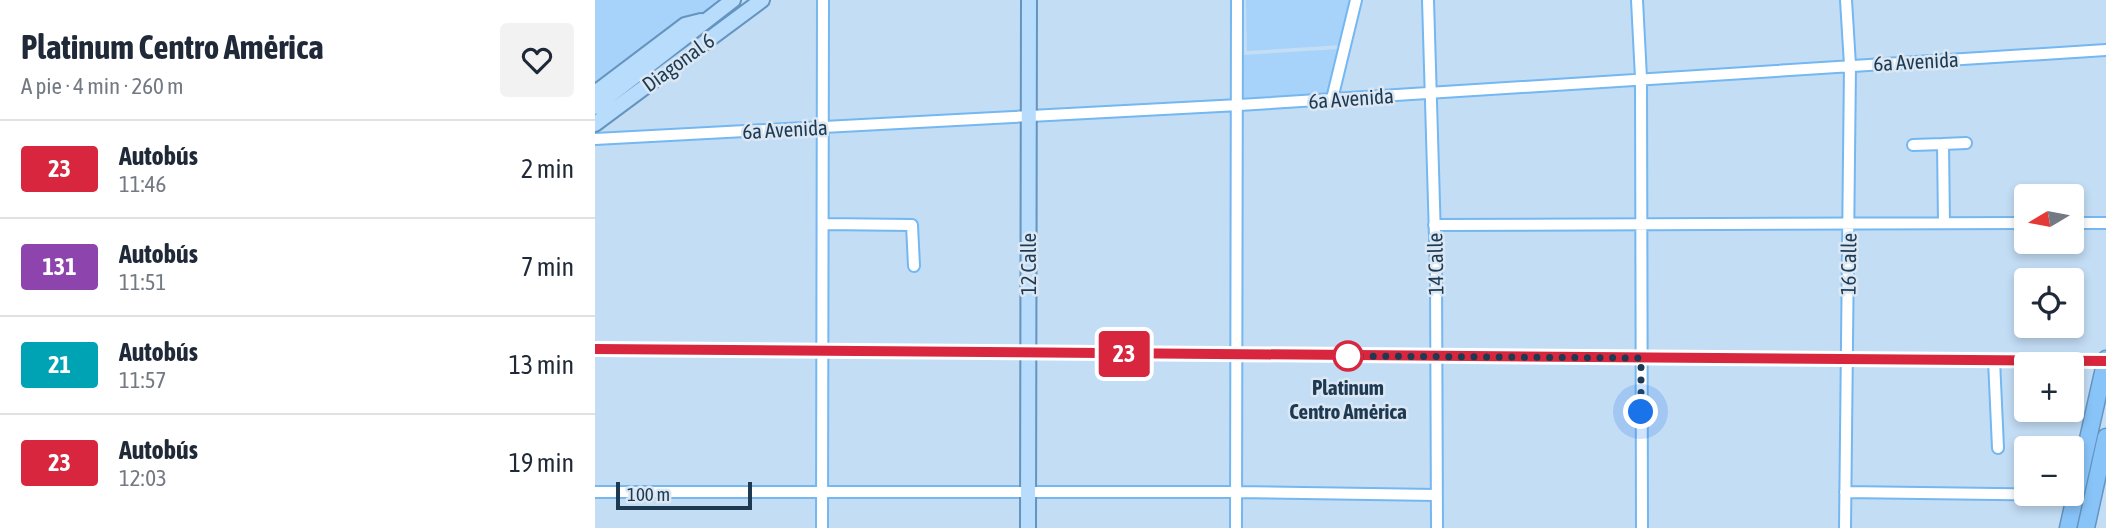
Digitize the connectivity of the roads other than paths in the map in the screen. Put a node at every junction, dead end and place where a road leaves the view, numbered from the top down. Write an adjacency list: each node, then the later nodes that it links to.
1 (733, 0): 10 (main road, Diagonal 6)
2 (762, 0): 19 (main road, Diagonal 6)
3 (823, 0): 20 (street)
4 (1029, 0): 18 (main road, 12 Calle)
5 (1237, 0): 17 (street)
6 (1356, 0): 16 (street)
7 (1428, 0): 14 (street, 14 Calle)
8 (1637, 0): 13 (street)
9 (1846, 0): 12 (street, 16 Calle)
10 (706, 20): 15 (main road); 19 (main road)
11 (2106, 50): 12 (street, 6a Avenida)
12 (1850, 65): 13 (street, 6a Avenida); 25 (street, 16 Calle)
13 (1641, 78): 14 (street, 6a Avenida); 31 (street)
14 (1433, 92): 16 (street, 6a Avenida); 32 (street, 14 Calle)
15 (595, 93)
16 (1332, 99): 17 (street, 6a Avenida)
17 (1239, 105): 18 (street, 6a Avenida); 37 (street)
18 (1029, 116): 20 (street, 6a Avenida); 36 (main road, 12 Calle)
19 (596, 118)
20 (823, 127): 21 (street, 6a Avenida); 30 (street)
21 (595, 139)
22 (1966, 143): 23 (street)
23 (1943, 144): 24 (street); 26 (street)
24 (1913, 145)
25 (1848, 223): 26 (street); 31 (street); 40 (street, 16 Calle)
26 (1944, 223): 27 (street)
27 (2014, 223)
28 (2084, 223): 29 (street)
29 (2106, 223)
30 (823, 224): 33 (street); 35 (street)
31 (1642, 224): 32 (street); 39 (street)
32 (1434, 225): 38 (street, 14 Calle)
33 (914, 266)
34 (595, 349): 35 (street)
35 (823, 349): 36 (street); 50 (street)
36 (1028, 354): 37 (street); 47 (main road, 12 Calle)
37 (1237, 355): 38 (street); 48 (street)
38 (1435, 356): 39 (street); 52 (street, 14 Calle)
39 (1641, 358): 40 (street); 58 (street)
40 (1847, 359): 41 (street); 49 (street, 16 Calle)
41 (1994, 360): 42 (street); 44 (street)
42 (2106, 360): 45 (highway)
43 (2106, 438): 61 (highway)
44 (1998, 447)
45 (2084, 459)
46 (595, 492): 50 (street)
47 (1028, 492): 48 (street); 50 (street); 55 (main road, 12 Calle)
48 (1236, 492): 52 (street); 56 (street)
49 (1845, 492): 51 (street); 59 (street, 16 Calle)
50 (824, 493): 54 (street)
51 (2014, 494)
52 (1436, 495): 57 (street, 14 Calle)
53 (2073, 506): 60 (highway)
54 (822, 528)
55 (1028, 528)
56 (1236, 528)
57 (1437, 528)
58 (1642, 528)
59 (1845, 528)
60 (2068, 528)
61 (2086, 528)

